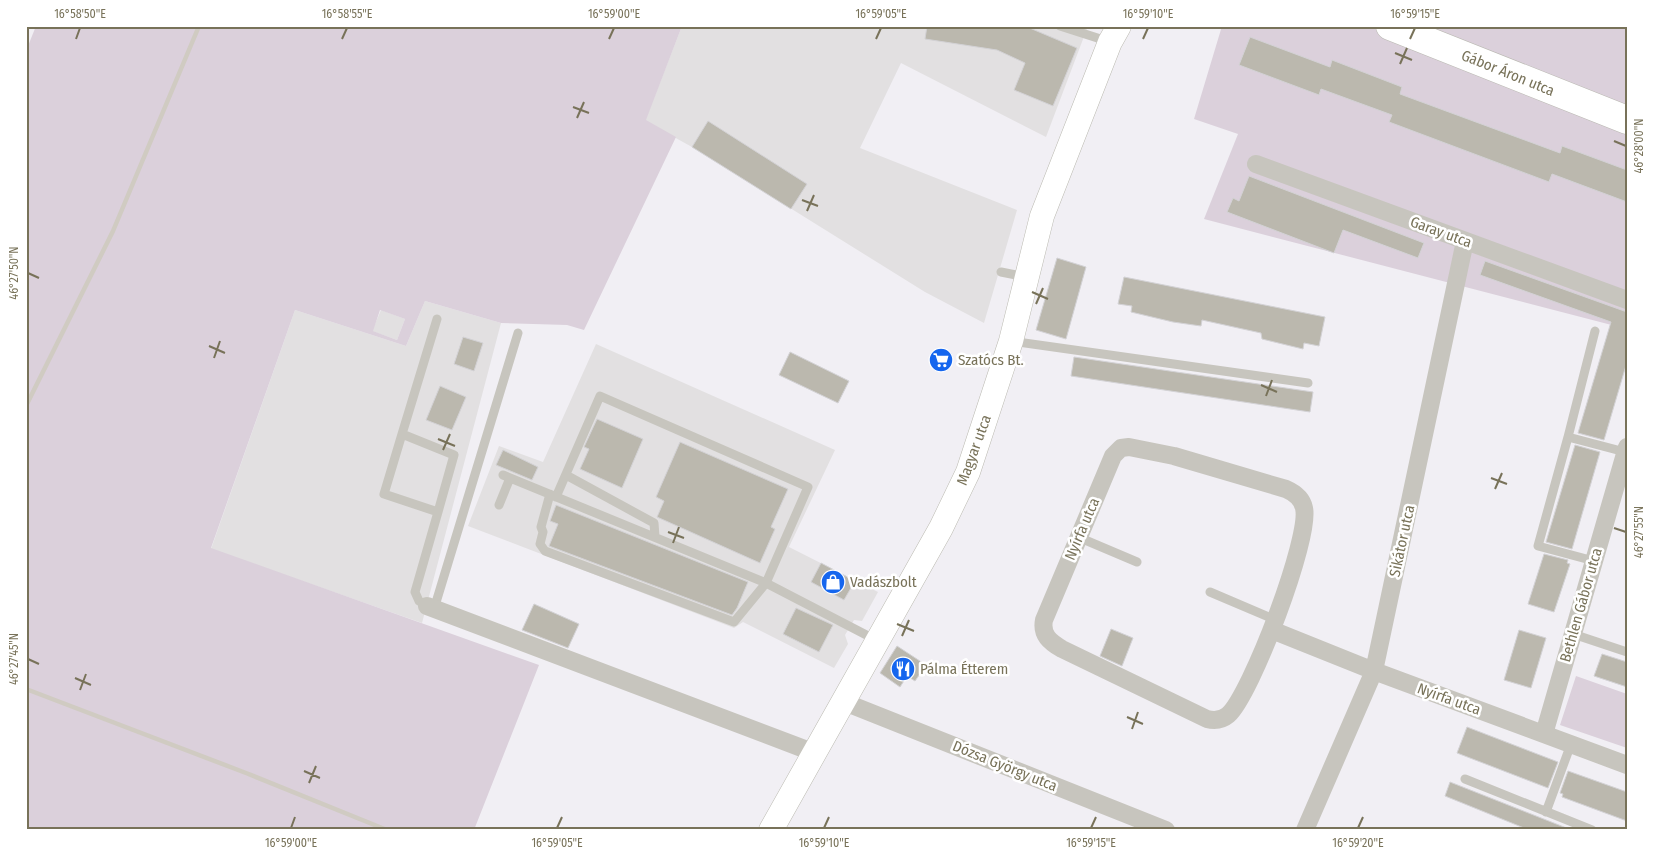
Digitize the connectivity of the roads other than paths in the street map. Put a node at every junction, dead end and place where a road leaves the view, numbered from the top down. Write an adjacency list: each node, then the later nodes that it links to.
1 (1390, 26): 4 (main road, Gábor Áron utca)
2 (1063, 27): 3 (lane)
3 (1114, 32): 8 (street, Magyar utca)
4 (1627, 120)
5 (1256, 164): 6 (street, Garay utca)
6 (1465, 241): 9 (street, Garay utca); 33 (street, Sikátor utca)
7 (1002, 272): 8 (lane)
8 (1026, 277): 13 (street, Magyar utca)
9 (1627, 300)
10 (436, 319): 15 (lane)
11 (1595, 331): 16 (lane)
12 (518, 333): 28 (lane)
13 (1011, 341): 14 (lane); 31 (street, Magyar utca)
14 (1308, 383)
15 (402, 434): 21 (lane); 21 (lane)
16 (1568, 437): 17 (lane); 24 (lane)
17 (1626, 449): 24 (street, Bethlen Gábor utca)
18 (566, 475): 19 (lane); 22 (lane); 26 (lane)
19 (553, 495): 20 (lane); 22 (lane); 26 (lane)
20 (499, 505)
21 (438, 512): 28 (lane)
22 (655, 537): 26 (lane)
23 (1078, 538): 25 (lane); 29 (street, Nyírfa utca); 29 (street, Nyírfa utca)
24 (1594, 561): 30 (street, Bethlen Gábor utca)
25 (1137, 562)
26 (766, 584): 31 (lane)
27 (1210, 592): 29 (lane)
28 (431, 608): 37 (street)
29 (1274, 625): 33 (street, Nyírfa utca)
30 (1573, 634): 32 (lane); 35 (street, Bethlen Gábor utca)
31 (879, 641): 34 (street, Magyar utca)
32 (1627, 652)
33 (1374, 671): 35 (street, Nyírfa utca); 43 (street, Sikátor utca)
34 (844, 702): 37 (street, Magyar utca); 42 (street, Dózsa György utca)
35 (1544, 734): 36 (street, Nyírfa utca)
36 (1571, 744): 38 (street, Nyírfa utca); 40 (lane)
37 (815, 753): 41 (street, Magyar utca)
38 (1627, 765)
39 (1465, 779): 40 (lane)
40 (1546, 812): 44 (lane)
41 (771, 830)
42 (1166, 830)
43 (1306, 830)
44 (1592, 830)

